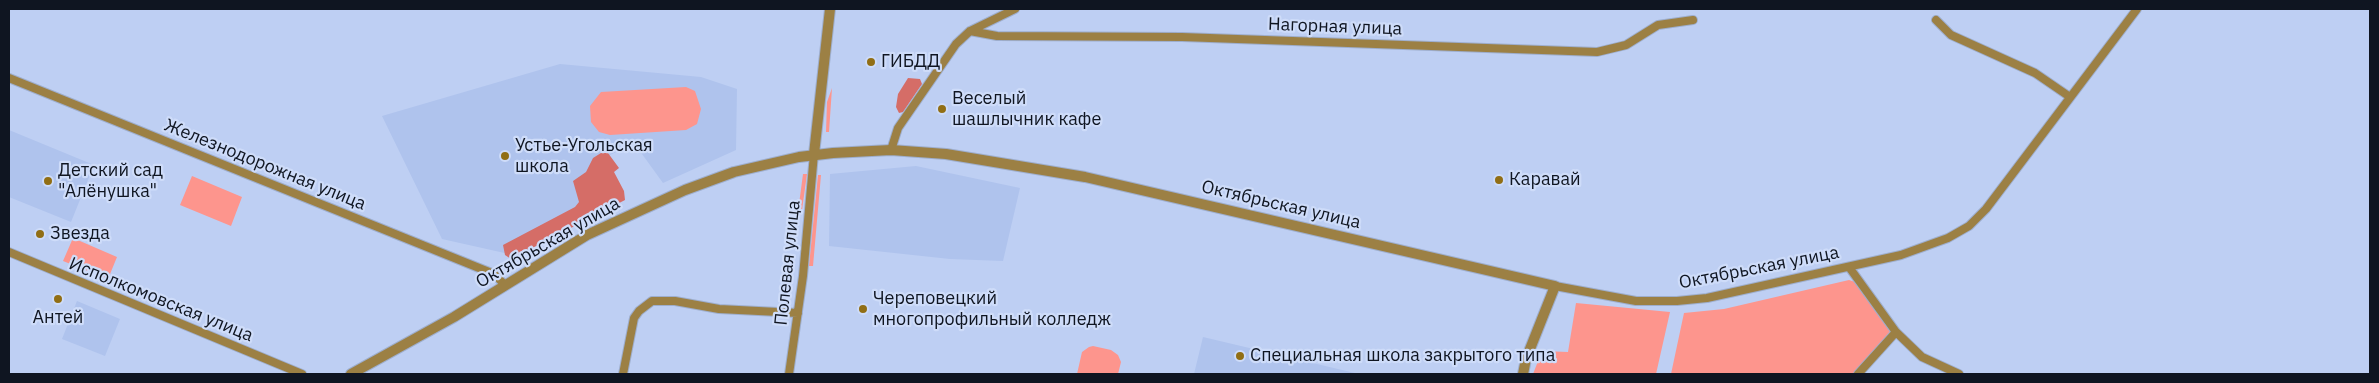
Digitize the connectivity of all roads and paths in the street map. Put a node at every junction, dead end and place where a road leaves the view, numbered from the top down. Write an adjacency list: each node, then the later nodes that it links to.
1 (830, 9): 10 (street)
2 (1014, 9): 6 (street)
3 (2137, 9): 8 (street, Октябрьская улица)
4 (1693, 20): 6 (street, Нагорная улица)
5 (1936, 20): 8 (street)
6 (970, 31): 9 (street)
7 (9, 78): 13 (street, Железнодорожная улица)
8 (2070, 97): 12 (street, Октябрьская улица)
9 (890, 150): 10 (street, Октябрьская улица); 14 (street, Октябрьская улица)
10 (814, 154): 13 (street, Октябрьская улица); 15 (street, Полевая улица)
11 (9, 252): 18 (street, Исполкомовская улица)
12 (1849, 267): 14 (street, Октябрьская улица); 16 (street)
13 (505, 285): 17 (street, Октябрьская улица)
14 (1555, 286): 21 (street)
15 (798, 313): 19 (street); 20 (street, Полевая улица)
16 (1896, 332): 22 (street); 23 (street)
17 (355, 373)
18 (302, 374)
19 (623, 374)
20 (789, 374)
21 (1523, 374)
22 (1858, 374)
23 (1959, 374)

